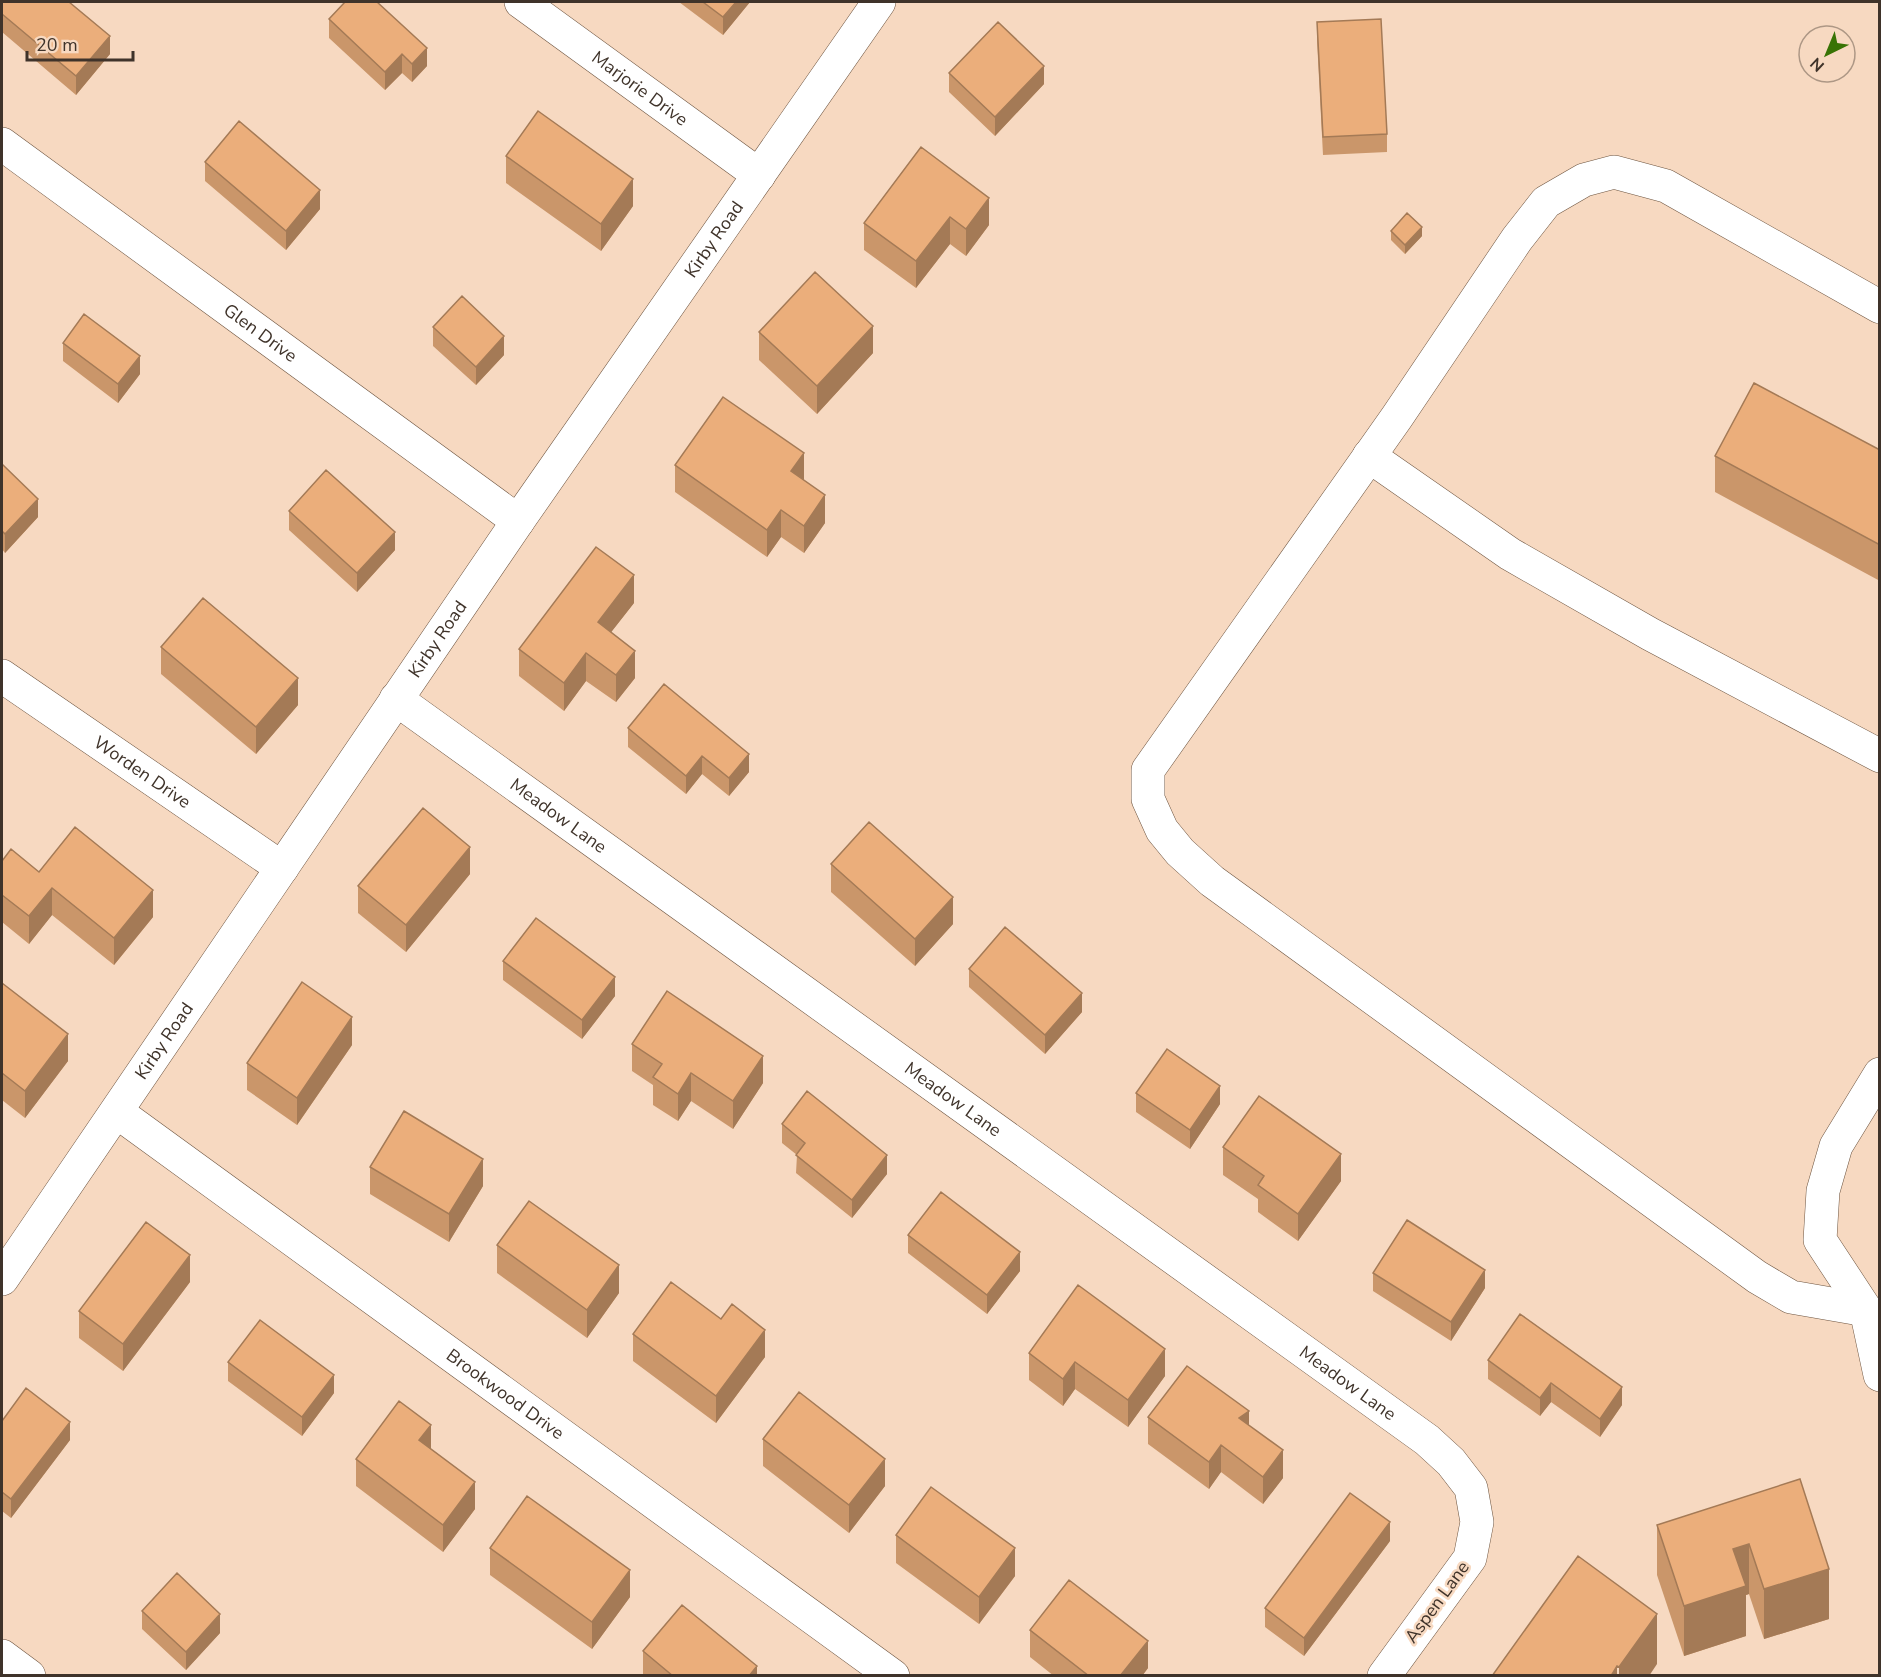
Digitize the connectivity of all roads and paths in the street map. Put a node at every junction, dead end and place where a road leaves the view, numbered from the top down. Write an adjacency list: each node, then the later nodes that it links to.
1 (521, 2): 4 (street, Marjorie Drive)
2 (879, 2): 4 (street, Kirby Road)
3 (2, 144): 7 (street, Glen Drive)
4 (759, 175): 7 (street, Kirby Road)
5 (1880, 307): 6 (street)
6 (1369, 456): 10 (street); 15 (street)
7 (518, 521): 9 (street, Kirby Road)
8 (2, 676): 11 (street, Worden Drive)
9 (396, 699): 11 (street, Kirby Road); 17 (street, Meadow Lane)
10 (1880, 756)
11 (282, 868): 13 (street, Kirby Road)
12 (1880, 1074): 15 (street)
13 (117, 1112): 14 (street, Kirby Road); 20 (street, Brookwood Drive)
14 (2, 1279)
15 (1866, 1310): 16 (street)
16 (1880, 1375)
17 (1477, 1522): 21 (street, Aspen Lane)
18 (2, 1656): 19 (street)
19 (29, 1676)
20 (893, 1676)
21 (1384, 1676)

